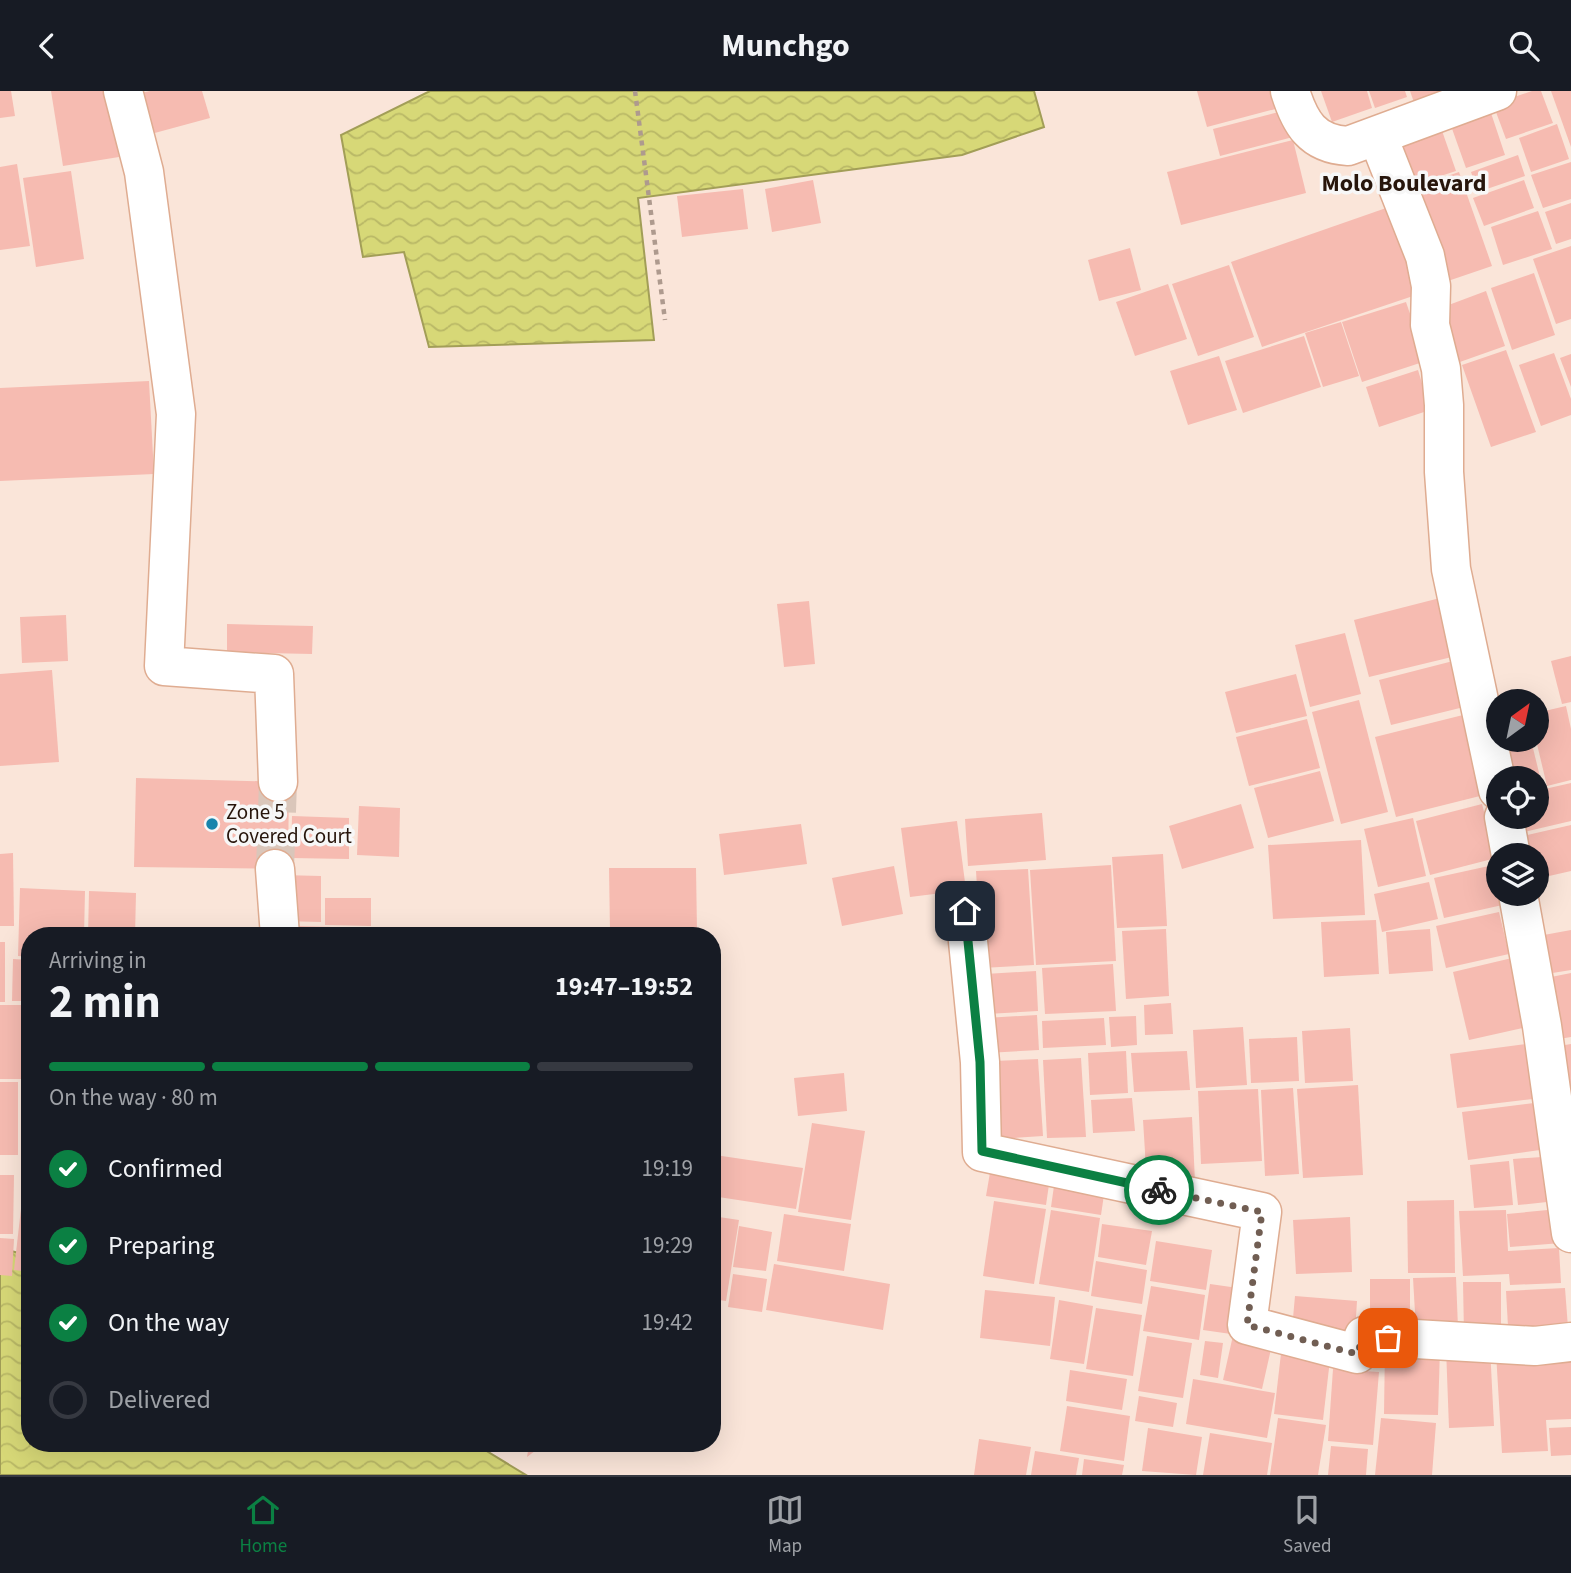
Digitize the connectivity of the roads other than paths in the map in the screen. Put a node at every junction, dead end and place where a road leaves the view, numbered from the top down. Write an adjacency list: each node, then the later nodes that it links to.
1 (123, 91): 6 (street)
2 (1290, 91): 4 (street)
3 (1497, 91): 4 (street)
4 (1378, 137): 5 (street)
5 (1493, 766)
6 (278, 782)
7 (275, 869): 10 (street)
8 (1520, 906): 11 (street)
9 (965, 911): 12 (street)
10 (279, 927)
11 (1571, 1233)
12 (1571, 1342)

